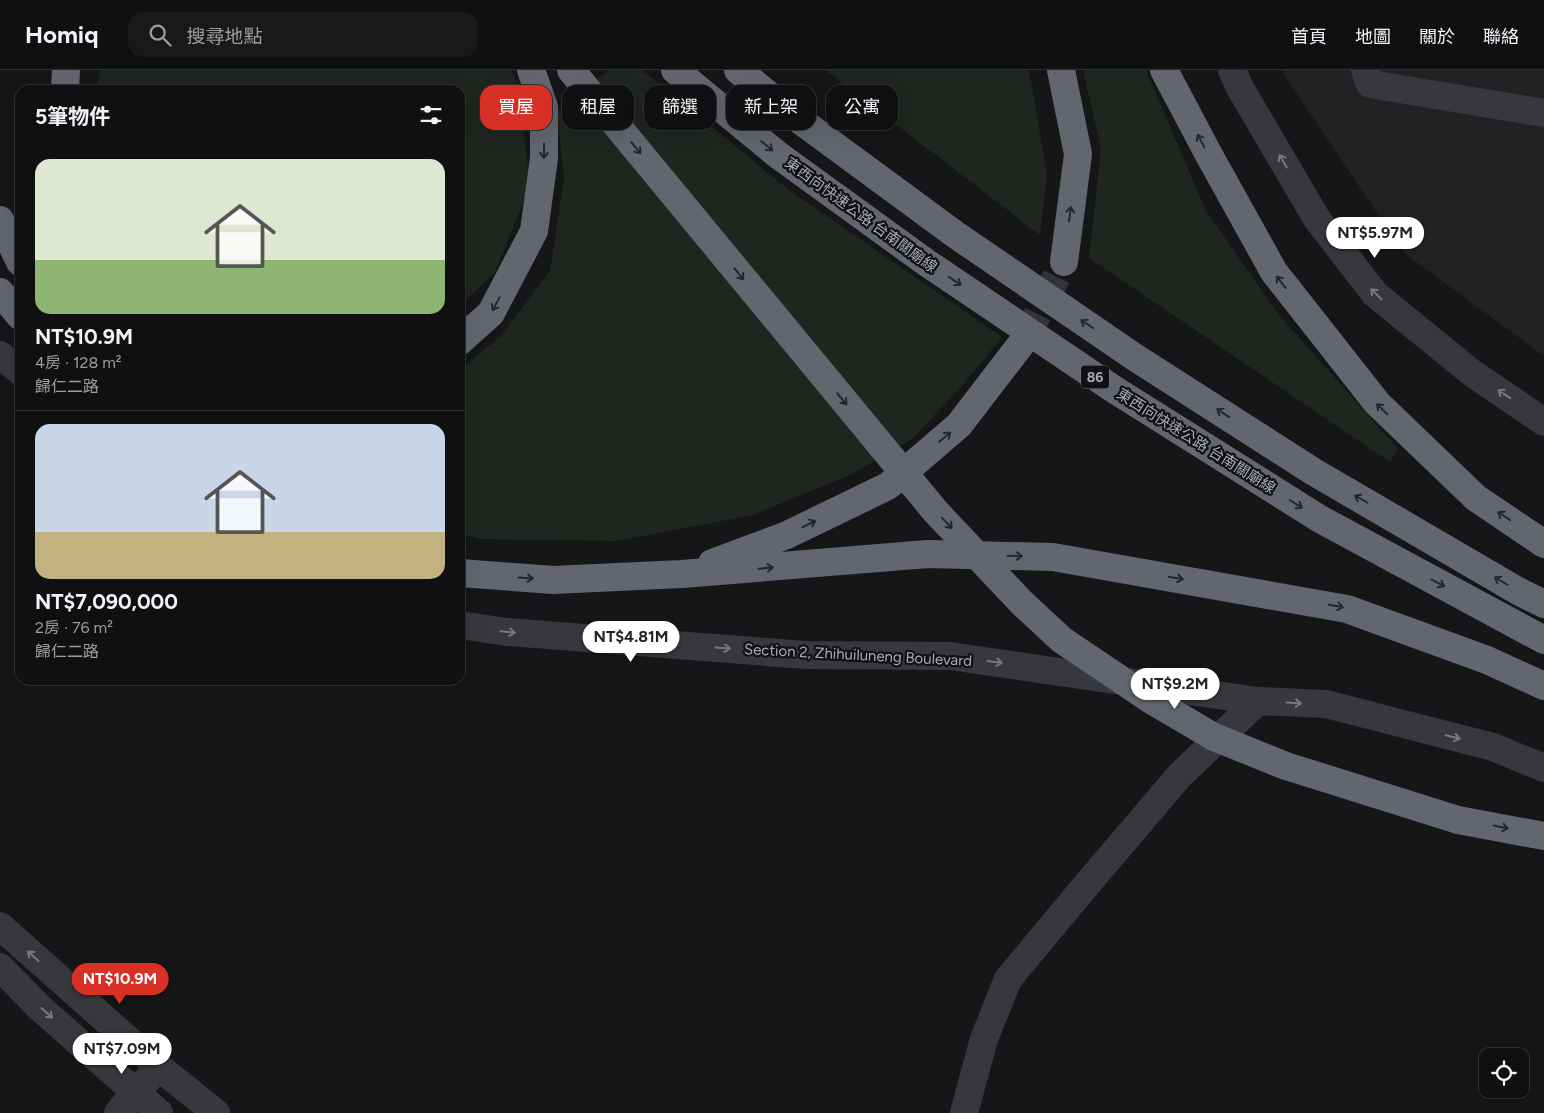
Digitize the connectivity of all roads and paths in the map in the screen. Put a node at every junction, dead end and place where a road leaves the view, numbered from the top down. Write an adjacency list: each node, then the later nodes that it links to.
1 (66, 70): 10 (highway)
2 (531, 70): 17 (highway, one-way to 17)
3 (571, 70): 31 (highway, one-way to 31, bridge)
4 (675, 70): 27 (highway, 東西向快速公路 台南關廟線 / 86, one-way to 27)
5 (738, 70): 25 (highway, 86, one-way to 5)
6 (1061, 70): 14 (highway, one-way to 6)
7 (1164, 70): 22 (highway, one-way to 7)
8 (1232, 70): 21 (street, one-way to 8)
9 (1364, 70): 11 (street)
10 (64, 85)
11 (1544, 113)
12 (0, 220): 13 (highway)
13 (15, 252)
14 (1064, 262)
15 (0, 292): 16 (highway)
16 (15, 310)
17 (465, 336)
18 (1026, 339): 24 (highway, one-way to 18)
19 (0, 355): 20 (street)
20 (15, 367)
21 (1544, 422)
22 (1544, 544)
23 (465, 573): 24 (highway, one-way to 24)
24 (682, 574): 28 (highway, one-way to 28)
25 (1544, 604)
26 (465, 626): 29 (street, Section 2, Zhihuiluneng Boulevard, one-way to 29)
27 (1544, 640)
28 (1544, 686)
29 (1258, 701): 30 (street, Section 2, Zhihuiluneng Boulevard, one-way to 30); 40 (street)
30 (1544, 768)
31 (1544, 836)
32 (0, 926): 34 (street, one-way to 32)
33 (0, 967): 36 (street, one-way to 36)
34 (160, 1068): 35 (street); 36 (street)
35 (184, 1087): 38 (street); 39 (street)
36 (127, 1103): 37 (street)
37 (159, 1113)
38 (168, 1113)
39 (216, 1113)
40 (964, 1113)

